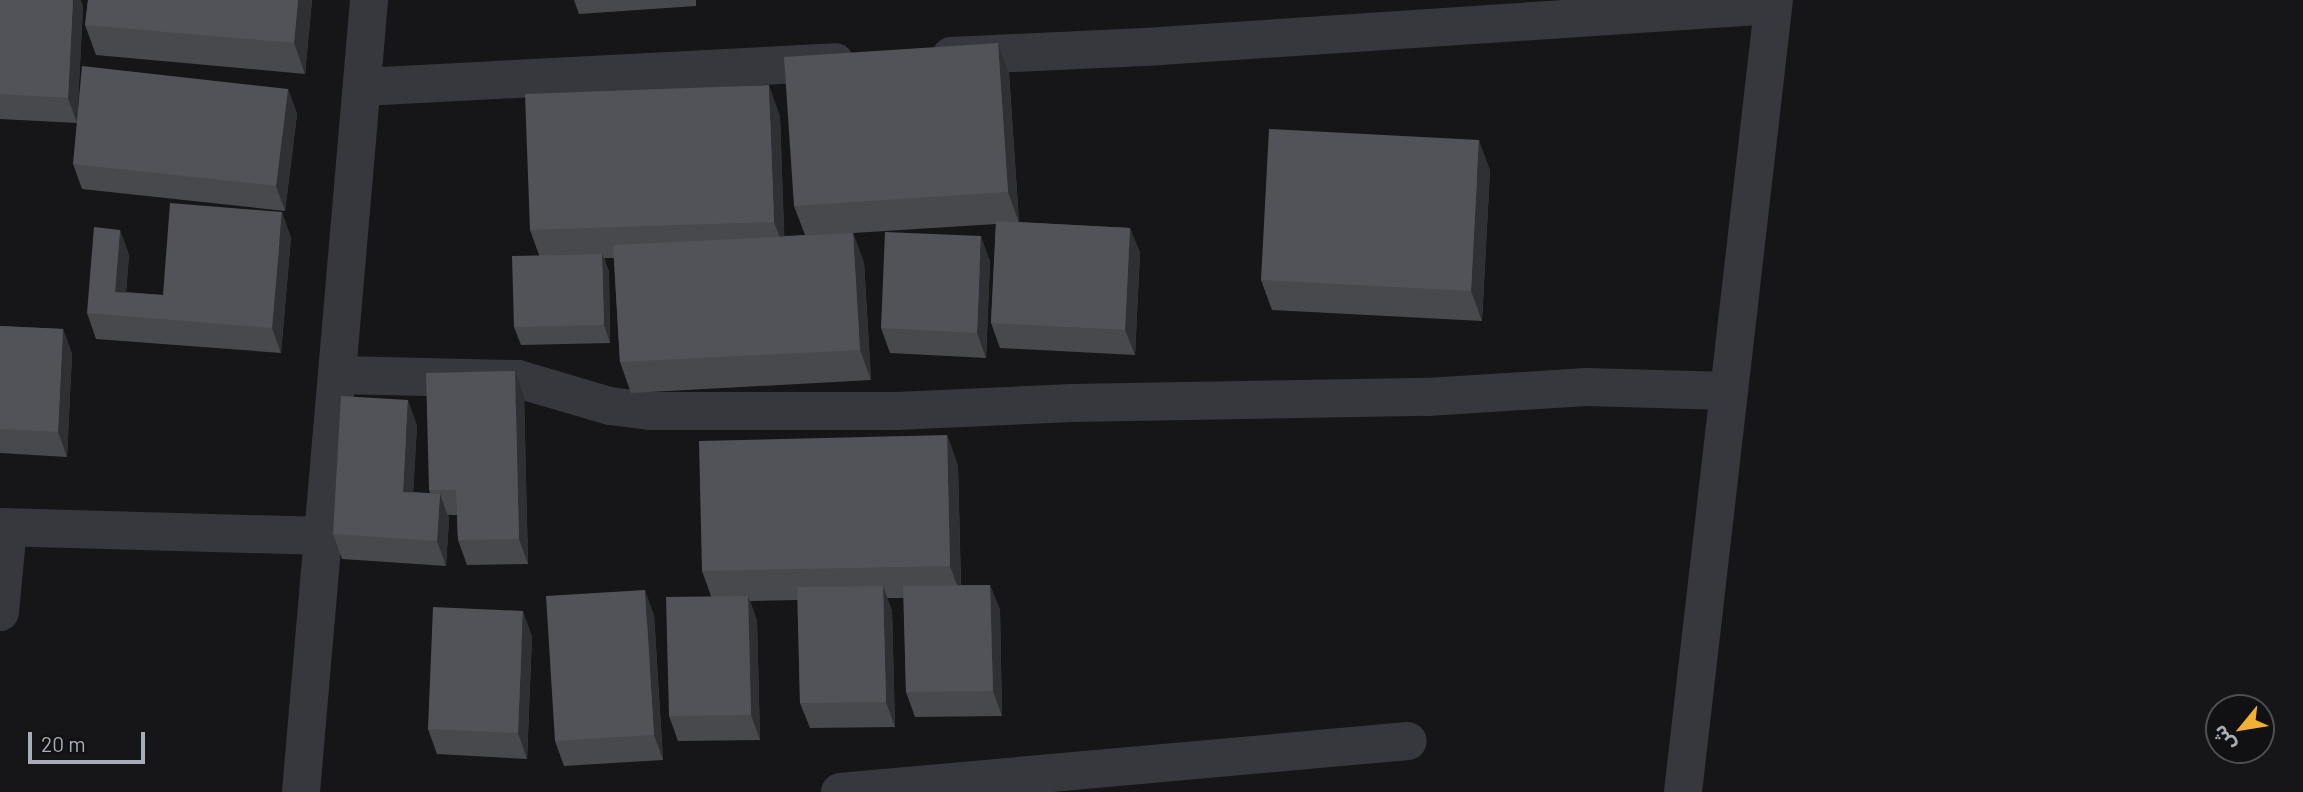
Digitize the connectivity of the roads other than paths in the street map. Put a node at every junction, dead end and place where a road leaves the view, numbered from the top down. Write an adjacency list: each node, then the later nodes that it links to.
1 (369, 0): 5 (street)
2 (1774, 3): 3 (street); 7 (street)
3 (914, 58)
4 (873, 60): 5 (street)
5 (363, 87): 6 (street)
6 (339, 375): 7 (street); 9 (street)
7 (1729, 391): 14 (street)
8 (4, 527): 9 (street); 10 (street)
9 (325, 536): 12 (street)
10 (0, 612)
11 (1408, 741): 13 (street)
12 (301, 792)
13 (839, 792)
14 (1683, 792)

